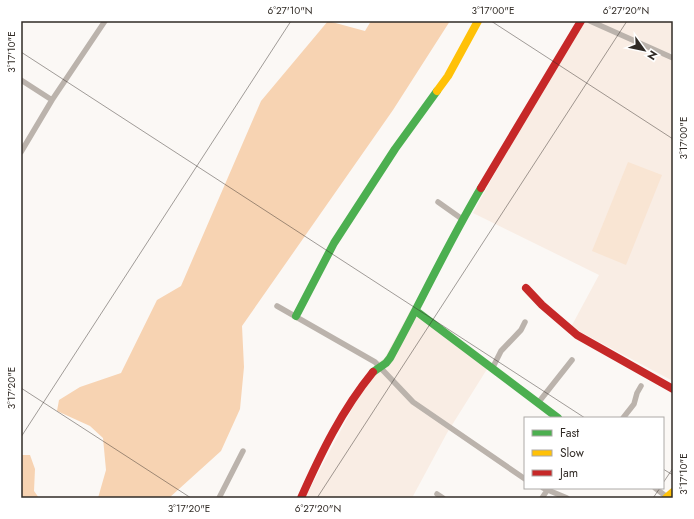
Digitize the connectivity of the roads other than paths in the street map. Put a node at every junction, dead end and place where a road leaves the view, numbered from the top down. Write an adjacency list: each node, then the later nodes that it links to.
1 (105, 21): 7 (street)
2 (478, 21): 14 (street)
3 (581, 21): 10 (street)
4 (590, 21): 5 (street)
5 (673, 58)
6 (21, 80): 7 (street)
7 (52, 100): 8 (street)
8 (21, 152)
9 (438, 202): 10 (street)
10 (462, 219): 13 (street)
11 (526, 288): 20 (street)
12 (277, 306): 14 (street)
13 (416, 311): 17 (street); 18 (street)
14 (296, 316): 17 (street)
15 (525, 322): 18 (street)
16 (572, 360): 21 (street)
17 (380, 368): 25 (street); 31 (street)
18 (492, 369): 21 (street)
19 (641, 386): 23 (street)
20 (673, 389)
21 (538, 403): 22 (street)
22 (557, 417)
23 (624, 417)
24 (243, 451): 30 (street)
25 (524, 478)
26 (546, 489): 33 (street); 34 (street)
27 (657, 489): 29 (street)
28 (437, 494): 32 (street)
29 (669, 495)
30 (219, 498)
31 (301, 498)
32 (443, 498)
33 (542, 498)
34 (567, 498)

